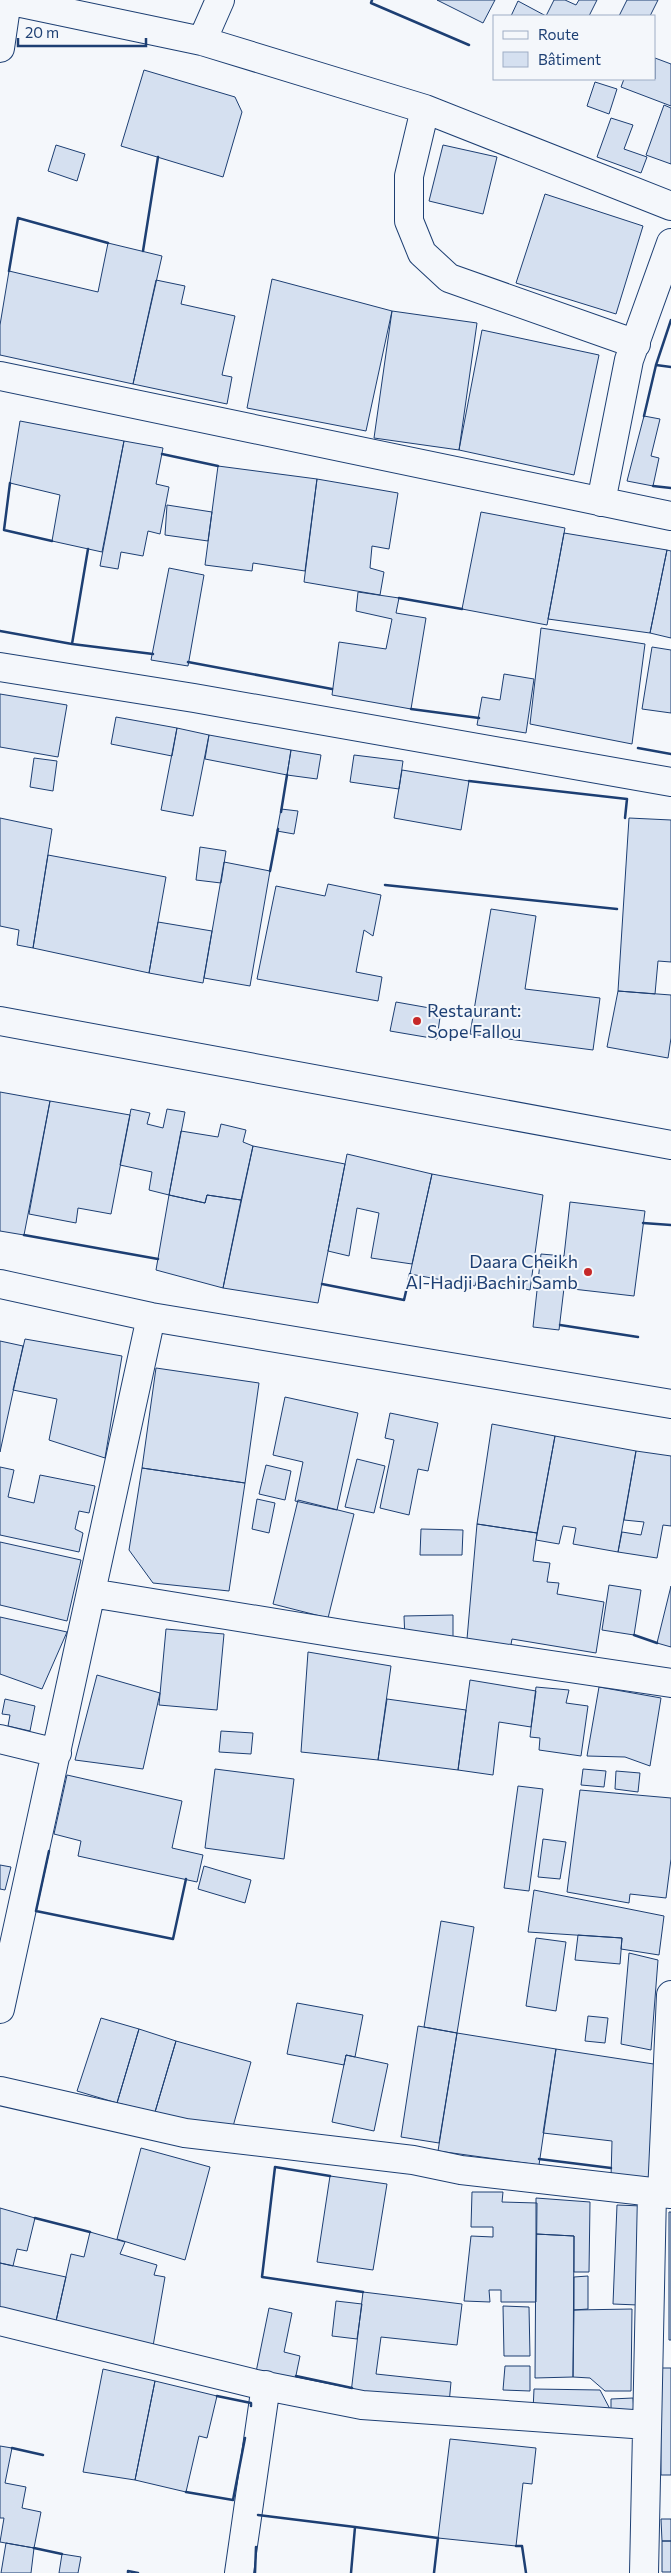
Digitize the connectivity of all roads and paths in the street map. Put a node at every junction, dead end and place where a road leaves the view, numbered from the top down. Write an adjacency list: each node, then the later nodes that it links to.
1 (7, 0): 3 (main road); 4 (main road)
2 (220, 0): 3 (main road)
3 (202, 42): 5 (main road)
4 (0, 48)
5 (426, 109): 6 (main road); 8 (main road)
6 (671, 206)
7 (671, 243): 8 (main road)
8 (636, 344): 10 (main road)
9 (0, 376): 10 (main road)
10 (601, 502): 11 (main road)
11 (671, 516)
12 (0, 667): 13 (main road)
13 (671, 782)
14 (0, 1021): 15 (main road)
15 (671, 1145)
16 (0, 1284): 17 (main road)
17 (152, 1317): 18 (main road); 19 (main road)
18 (671, 1404)
19 (91, 1592): 20 (main road); 22 (main road)
20 (671, 1683)
21 (0, 1739): 22 (main road)
22 (57, 1753): 24 (main road)
23 (671, 1995): 26 (main road)
24 (0, 2010)
25 (0, 2091): 26 (main road)
26 (662, 2194): 28 (main road)
27 (0, 2321): 29 (main road)
28 (660, 2353): 30 (main road)
29 (266, 2386): 30 (main road); 31 (main road)
30 (647, 2425): 32 (main road)
31 (239, 2573)
32 (644, 2573)

